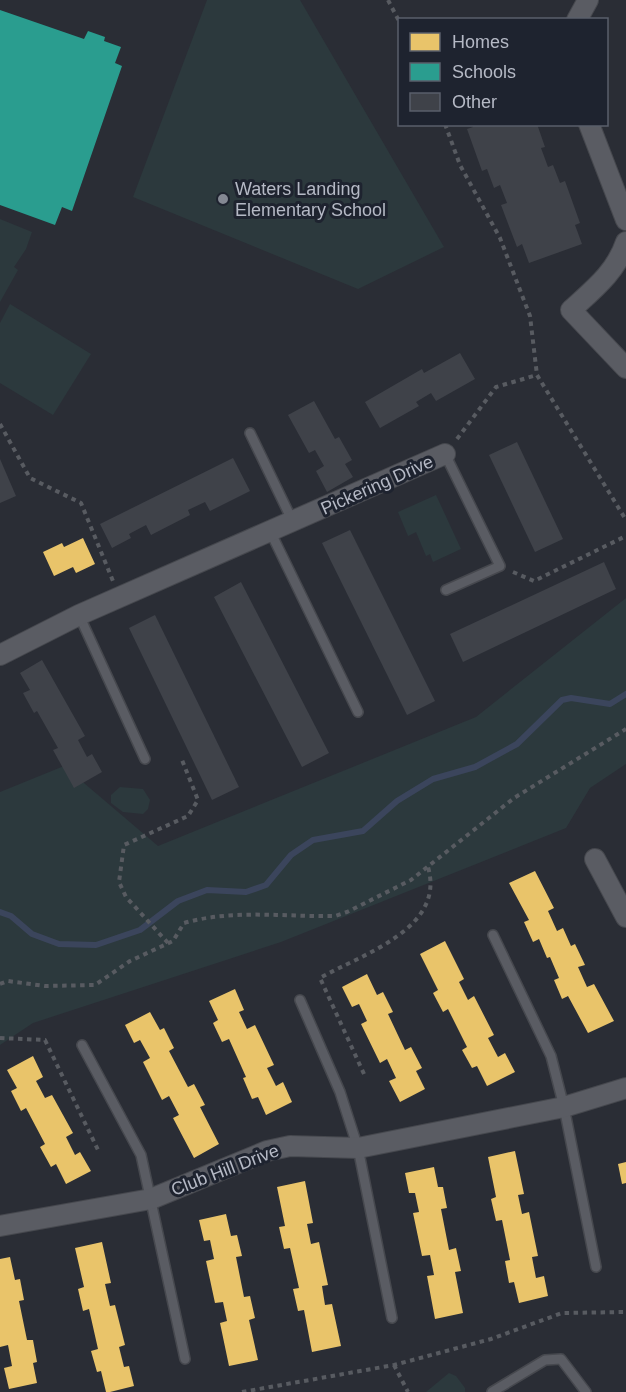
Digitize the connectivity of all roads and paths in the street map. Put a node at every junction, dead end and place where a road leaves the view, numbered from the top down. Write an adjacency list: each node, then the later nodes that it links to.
1 (388, 0): 4 (path)
2 (588, 0): 3 (street)
3 (578, 18)
4 (398, 21)
5 (446, 126): 10 (path)
6 (590, 126): 7 (street)
7 (626, 220)
8 (626, 242): 9 (street)
9 (626, 368)
10 (537, 375): 13 (path); 14 (path)
11 (0, 424): 19 (path)
12 (250, 433): 15 (lane)
13 (445, 454): 15 (street, Pickering Drive); 18 (lane, Pickering Drive)
14 (626, 520)
15 (293, 522): 16 (street, Pickering Drive)
16 (270, 531): 21 (street, Pickering Drive); 23 (lane)
17 (626, 536): 18 (path)
18 (500, 566): 20 (lane)
19 (116, 587)
20 (446, 590)
21 (79, 615): 22 (street, Pickering Drive); 25 (lane)
22 (0, 655)
23 (358, 712)
24 (626, 729): 28 (path)
25 (145, 759)
26 (182, 760): 31 (path)
27 (595, 859): 29 (street)
28 (428, 867): 31 (path); 36 (path)
29 (626, 917)
30 (493, 934): 38 (lane)
31 (168, 943): 32 (path)
32 (0, 984)
33 (300, 1000): 39 (lane)
34 (0, 1038): 40 (path)
35 (82, 1045): 41 (lane)
36 (364, 1074)
37 (626, 1089): 38 (street, Club Hill Drive)
38 (564, 1107): 39 (street, Club Hill Drive); 43 (lane)
39 (358, 1148): 41 (street, Club Hill Drive); 45 (lane)
40 (99, 1152)
41 (151, 1199): 42 (street, Club Hill Drive); 46 (lane)
42 (0, 1226)
43 (596, 1267)
44 (626, 1312): 47 (path)
45 (392, 1318)
46 (185, 1359)
47 (394, 1365): 48 (path); 49 (path)
48 (243, 1392)
49 (408, 1392)
50 (492, 1392): 51 (lane)
51 (586, 1392)

